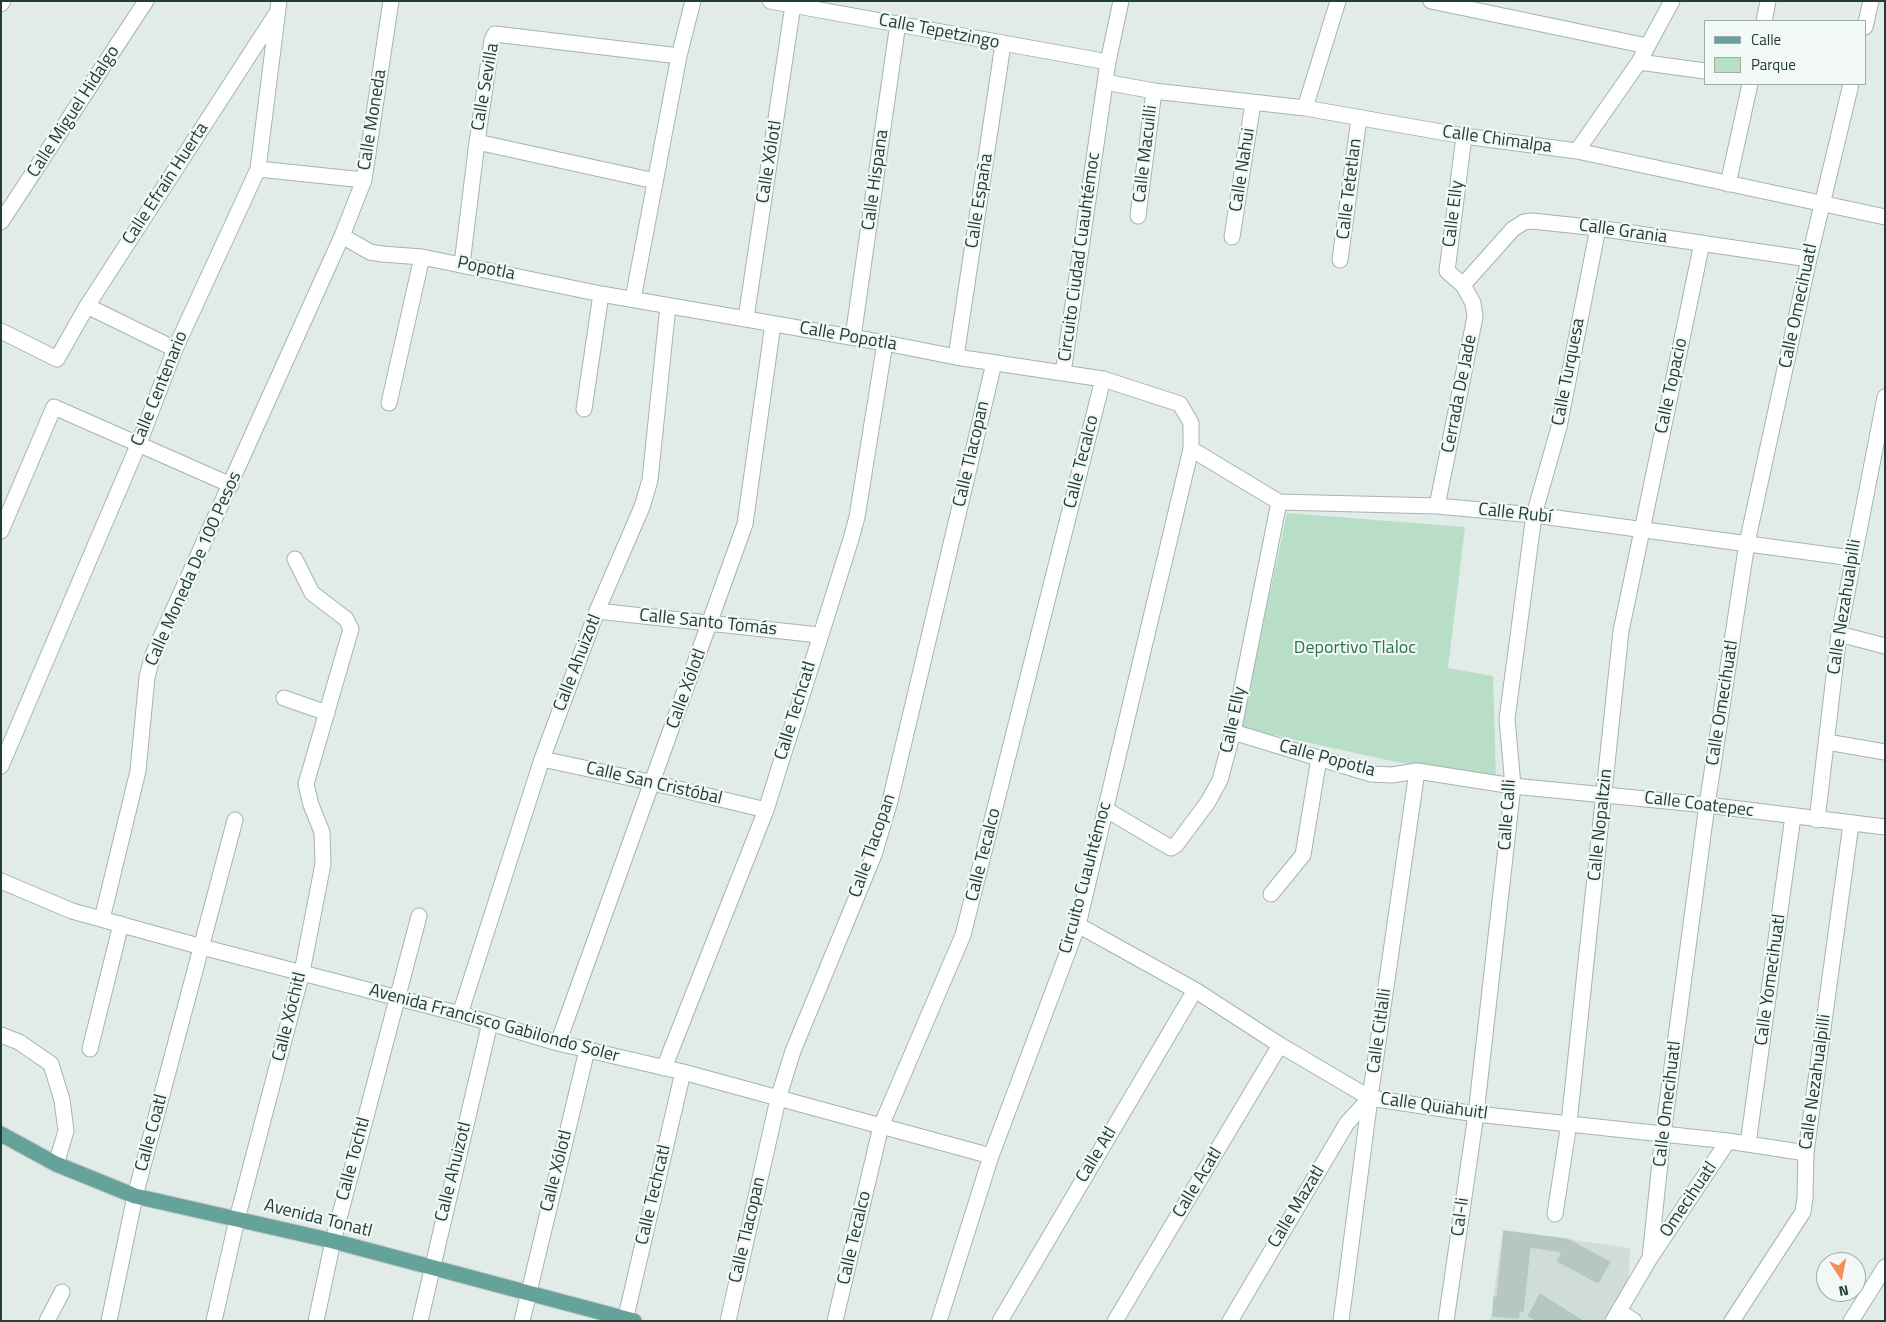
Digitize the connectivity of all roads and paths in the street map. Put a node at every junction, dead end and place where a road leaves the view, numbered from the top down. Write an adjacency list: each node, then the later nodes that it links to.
1 (146, 1): 39 (street, Calle Miguel Hidalgo)
2 (391, 1): 33 (street, Calle Moneda)
3 (693, 1): 18 (street)
4 (770, 1): 11 (street, Calle Tepetzingo)
5 (1121, 1): 19 (street, Circuito Ciudad Cuauhtémoc)
6 (1338, 1): 27 (street)
7 (1431, 1): 17 (street)
8 (1672, 1): 17 (street)
9 (1768, 1): 13 (street)
10 (1871, 1): 14 (street)
11 (794, 5): 15 (street, Calle Tepetzingo); 53 (street, Calle Xólotl)
12 (278, 6): 32 (street, Calle Centenario); 51 (street, Calle Efraín Huerta)
13 (1764, 20)
14 (1866, 22)
15 (898, 23): 16 (street, Calle Tepetzingo); 56 (street, Calle Hispana)
16 (1003, 44): 19 (street, Calle Tepetzingo); 59 (street, Calle España)
17 (1647, 46): 20 (street)
18 (679, 56): 30 (street, Calle Sevilla); 34 (street)
19 (1108, 62): 22 (street, Circuito Ciudad Cuauhtémoc)
20 (1639, 62): 21 (street); 31 (street)
21 (1704, 71)
22 (1105, 82): 25 (street, Calle Chimalpa); 61 (street, Circuito Ciudad Cuauhtémoc)
23 (1750, 85): 35 (street)
24 (1851, 85): 36 (street, Calle Omecihuatl)
25 (1154, 91): 26 (street, Calle Chimalpa); 37 (street, Calle Macuilli)
26 (1254, 102): 27 (street, Calle Chimalpa); 42 (street, Calle Nahui)
27 (1305, 108): 28 (street, Calle Chimalpa)
28 (1358, 118): 29 (street, Calle Chimalpa); 46 (street, Calle Tetetlan)
29 (1464, 136): 31 (street, Calle Chimalpa); 48 (street, Calle Elly)
30 (477, 142): 34 (street); 47 (street, Calle Sevilla)
31 (1577, 151): 35 (street, Calle Chimalpa)
32 (258, 170): 33 (street); 58 (street, Calle Centenario)
33 (364, 180): 41 (street, Calle Moneda)
34 (655, 181): 50 (street)
35 (1728, 184): 36 (street, Calle Chimalpa)
36 (1822, 204): 38 (street, Calle Chimalpa); 45 (street, Calle Omecihuatl)
37 (1138, 216)
38 (1885, 217)
39 (1, 222)
40 (1598, 228): 43 (street, Calle Grania); 48 (street, Calle Grania); 72 (street, Calle Turquesa)
41 (342, 236): 44 (street, Popotla); 69 (street, Calle Moneda De 100 Pesos)
42 (1232, 237)
43 (1702, 243): 45 (street, Calle Grania); 73 (street, Calle Topacio)
44 (422, 256): 47 (street, Popotla); 64 (street)
45 (1809, 259): 75 (street, Calle Omecihuatl)
46 (1340, 260)
47 (462, 264): 49 (street, Popotla)
48 (1463, 285): 71 (street, Cerrada De Jade)
49 (602, 294): 50 (street, Popotla); 65 (street)
50 (633, 299): 52 (street, Calle Popotla)
51 (87, 306): 55 (street, Calle Efraín Huerta); 58 (street)
52 (668, 306): 53 (street, Calle Popotla); 78 (street, Calle Ahuizotl)
53 (746, 318): 54 (street, Calle Popotla)
54 (773, 324): 56 (street, Calle Popotla); 79 (street, Calle Xólotl)
55 (1, 331)
56 (853, 338): 57 (street, Calle Popotla)
57 (884, 343): 59 (street, Calle Popotla); 81 (street, Calle Techcatl)
58 (174, 349): 67 (street, Calle Centenario)
59 (956, 358): 60 (street, Calle Popotla)
60 (994, 363): 61 (street, Calle Popotla); 123 (street, Calle Tlacopan)
61 (1063, 373): 62 (street, Circuito Ciudad Cuauhtémoc)
62 (1103, 379): 66 (street, Circuito Ciudad Cuauhtémoc); 126 (street, Calle Tecalco)
63 (1885, 397): 76 (street, Calle Nezahualpilli)
64 (389, 403)
65 (584, 409)
66 (1191, 423): 68 (street, Circuito Cuauhtémoc)
67 (139, 443): 69 (street); 74 (street); 90 (street, Calle Centenario)
68 (1191, 449): 70 (street, Calle Rubí); 96 (street, Circuito Cuauhtémoc)
69 (231, 486): 106 (street, Calle Moneda De 100 Pesos)
70 (1279, 502): 71 (street, Calle Rubí); 85 (street, Calle Elly)
71 (1437, 506): 72 (street, Calle Rubí)
72 (1534, 515): 73 (street, Calle Rubí); 93 (street, Calle Calli)
73 (1642, 528): 75 (street, Calle Rubí); 94 (street, Calle Nopaltzin)
74 (1, 530)
75 (1747, 543): 76 (street, Calle Rubí); 95 (street, Calle Omecihuatl)
76 (1852, 558): 80 (street, Calle Nezahualpilli)
77 (295, 559): 84 (street, Calle Xóchitl)
78 (598, 611): 79 (street, Calle Santo Tomás); 89 (street, Calle Ahuizotl)
79 (711, 623): 81 (street, Calle Santo Tomás); 92 (street, Calle Xólotl)
80 (1839, 634): 82 (street); 86 (street, Calle Nezahualpilli)
81 (820, 635): 97 (street, Calle Techcatl)
82 (1885, 646)
83 (284, 698): 84 (street)
84 (327, 713): 110 (street, Calle Xóchitl)
85 (1232, 732): 88 (street, Calle Popotla); 96 (street, Calle Elly)
86 (1827, 742): 87 (street); 100 (street, Calle Nezahualpilli)
87 (1885, 752)
88 (1319, 758): 91 (street, Calle Popotla); 104 (street)
89 (542, 759): 92 (street, Calle San Cristóbal); 113 (street, Calle Ahuizotl)
90 (1, 766)
91 (1417, 771): 93 (street, Calle Popotla); 122 (street, Calle Citlalli)
92 (654, 782): 97 (street, Calle San Cristóbal); 116 (street, Calle Xólotl)
93 (1513, 786): 94 (street, Calle Coatepec); 124 (street, Calle Calli)
94 (1605, 794): 95 (street, Calle Coatepec); 125 (street, Calle Nopaltzin)
95 (1707, 805): 98 (street, Calle Coatepec); 128 (street, Calle Omecihuatl)
96 (1106, 809): 108 (street, Circuito Cuauhtémoc)
97 (766, 810): 120 (street, Calle Techcatl)
98 (1793, 816): 100 (street, Calle Coatepec); 130 (street, Calle Yomecihuatl)
99 (235, 820): 109 (street, Calle Coatl)
100 (1817, 820): 101 (street, Calle Coatepec)
101 (1851, 824): 102 (street, Calle Coatepec); 131 (street, Calle Nezahualpilli)
102 (1885, 827)
103 (1, 881): 106 (street, Avenida Francisco Gabilondo Soler)
104 (1272, 894)
105 (419, 916): 112 (street, Calle Tochtl)
106 (102, 919): 107 (street, Avenida Francisco Gabilondo Soler)
107 (121, 924): 109 (street, Avenida Francisco Gabilondo Soler); 118 (street)
108 (1078, 925): 111 (street, Calle Quiahuitl); 132 (street, Circuito Cuauhtémoc)
109 (202, 947): 110 (street, Avenida Francisco Gabilondo Soler); 134 (street, Calle Coatl)
110 (302, 972): 112 (street, Avenida Francisco Gabilondo Soler); 136 (street, Calle Xóchitl)
111 (1195, 990): 117 (street, Calle Quiahuitl); 154 (street, Calle Atl)
112 (397, 998): 113 (street, Avenida Francisco Gabilondo Soler); 137 (street, Calle Tochtl)
113 (460, 1014): 114 (street, Avenida Francisco Gabilondo Soler)
114 (490, 1023): 116 (street, Avenida Francisco Gabilondo Soler); 140 (street, Calle Ahuizotl)
115 (1, 1035): 133 (street)
116 (558, 1043): 119 (street, Avenida Francisco Gabilondo Soler)
117 (1280, 1045): 122 (street, Calle Quiahuitl); 155 (street, Calle Acatl)
118 (90, 1049)
119 (587, 1050): 120 (street, Avenida Francisco Gabilondo Soler); 142 (street, Calle Xólotl)
120 (664, 1068): 121 (street, Avenida Francisco Gabilondo Soler)
121 (683, 1072): 123 (street, Avenida Francisco Gabilondo Soler); 144 (street, Calle Techcatl)
122 (1370, 1098): 124 (street, Calle Quiahuitl); 156 (street, Calle Mazatl); 157 (street, Calle Citlalli)
123 (778, 1099): 126 (street, Avenida Francisco Gabilondo Soler); 151 (street, Calle Tlacopan)
124 (1476, 1114): 125 (street, Calle Quiahuitl); 158 (street, Cal-li)
125 (1569, 1123): 128 (street, Calle Quiahuitl); 135 (street, Calle Nopaltzin)
126 (881, 1126): 132 (street, Avenida Francisco Gabilondo Soler); 152 (street, Calle Tecalco)
127 (1, 1134): 133 (main road, Avenida Tonatl)
128 (1663, 1134): 129 (street, Calle Quiahuitl); 138 (street, Calle Omecihuatl)
129 (1728, 1141): 130 (street, Calle Quiahuitl); 138 (street, Omecihuatl)
130 (1748, 1144): 131 (street, Calle Quiahuitl)
131 (1806, 1153): 160 (street, Calle Nezahualpilli)
132 (991, 1156): 153 (street, Circuito Cuauhtémoc)
133 (56, 1164): 134 (main road, Avenida Tonatl)
134 (135, 1196): 136 (main road, Avenida Tonatl); 146 (street, Calle Coatl)
135 (1555, 1214)
136 (237, 1218): 137 (main road, Avenida Tonatl); 147 (street, Calle Xóchitl)
137 (333, 1241): 140 (main road, Avenida Tonatl); 148 (street, Calle Tochtl)
138 (1650, 1258): 143 (street, Calle Omecihuatl)
139 (1885, 1267): 161 (street)
140 (431, 1268): 142 (main road, Avenida Tonatl); 149 (street, Calle Ahuizotl)
141 (62, 1292): 145 (street)
142 (528, 1293): 144 (main road, Avenida Tonatl); 150 (street, Calle Xólotl)
143 (1616, 1316): 159 (street)
144 (628, 1320)
145 (48, 1321)
146 (109, 1321)
147 (214, 1321)
148 (316, 1321)
149 (420, 1321)
150 (522, 1321)
151 (728, 1321)
152 (836, 1321)
153 (939, 1321)
154 (1000, 1321)
155 (1115, 1321)
156 (1230, 1321)
157 (1341, 1321)
158 (1446, 1321)
159 (1634, 1321)
160 (1732, 1321)
161 (1851, 1321)

